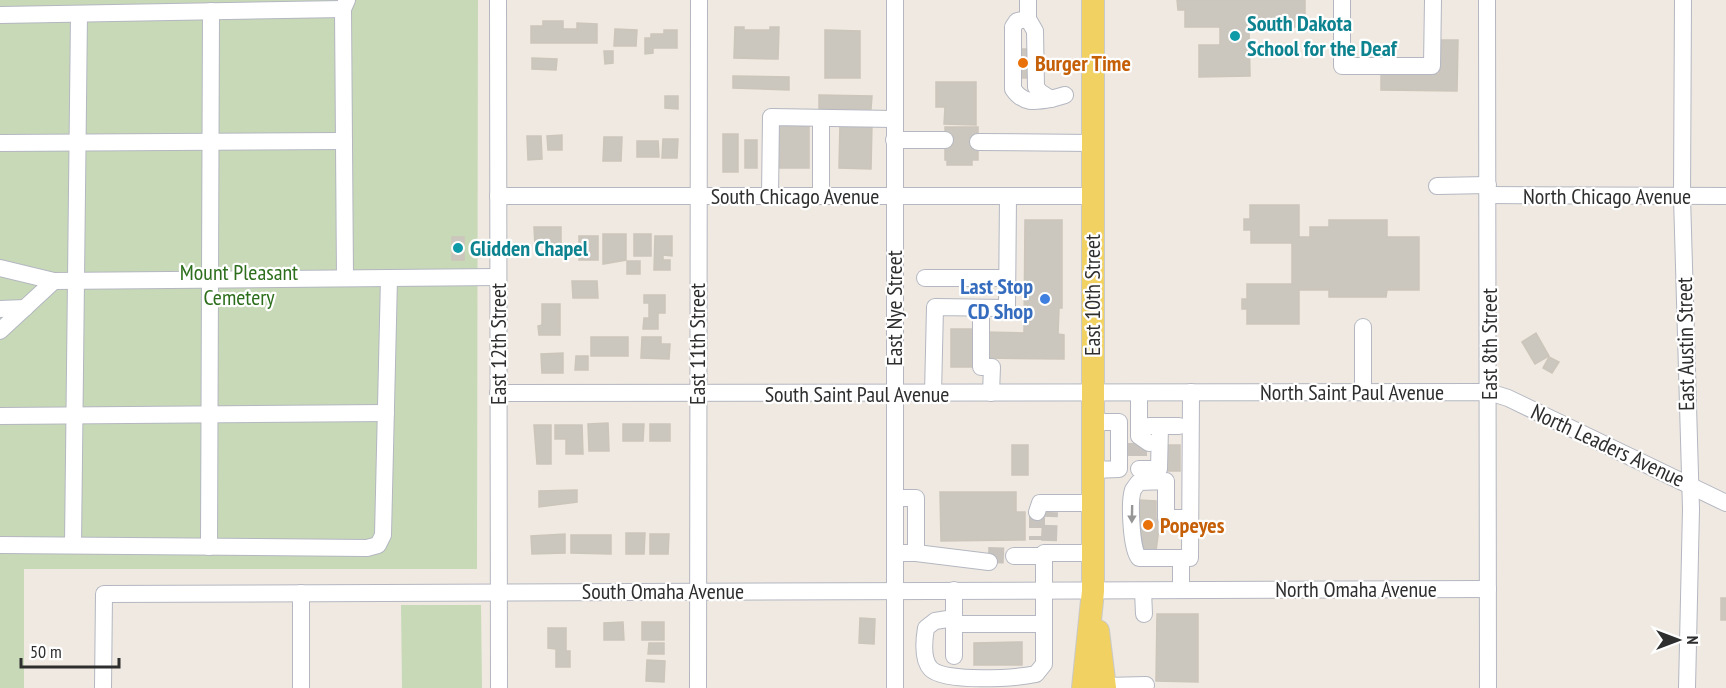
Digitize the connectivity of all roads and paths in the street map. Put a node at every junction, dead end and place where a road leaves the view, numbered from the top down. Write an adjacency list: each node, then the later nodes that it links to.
1 (498, 0): 27 (street, East 12th Street)
2 (699, 0): 28 (street, East 11th Street)
3 (895, 0): 16 (street, East Nye Street)
4 (1028, 0): 14 (street)
5 (1093, 0): 24 (main road, East 10th Street)
6 (1342, 0): 7 (street)
7 (1433, 0)
8 (1487, 0): 26 (street, East 8th Street)
9 (1683, 0): 35 (street, East Austin Street)
10 (345, 4): 11 (street); 19 (street)
11 (211, 11): 12 (street); 21 (street)
12 (79, 14): 13 (street); 20 (street)
13 (0, 15)
14 (1028, 19): 14 (street)
15 (821, 118): 16 (street); 29 (street); 30 (street)
16 (894, 119): 17 (street, East Nye Street)
17 (894, 140): 18 (street); 31 (street, East Nye Street)
18 (945, 140)
19 (344, 141): 21 (street); 38 (street)
20 (79, 142): 21 (street); 23 (street); 43 (street)
21 (210, 142): 42 (street)
22 (978, 142): 24 (street)
23 (0, 143)
24 (1093, 143): 33 (main road, East 10th Street)
25 (1437, 186): 26 (street, North Chicago Avenue)
26 (1488, 190): 35 (street, North Chicago Avenue); 53 (street, East 8th Street)
27 (498, 195): 28 (street, South Chicago Avenue); 37 (street, East 12th Street)
28 (697, 196): 29 (street, South Chicago Avenue); 55 (street, East 11th Street)
29 (770, 196): 30 (street, South Chicago Avenue)
30 (821, 196): 31 (street, South Chicago Avenue)
31 (894, 196): 32 (street, South Chicago Avenue); 59 (street, East Nye Street)
32 (1008, 196): 33 (street, South Chicago Avenue); 41 (street)
33 (1092, 196): 57 (main road, East 10th Street)
34 (1726, 196): 35 (street, North Chicago Avenue)
35 (1682, 197): 70 (street, East Austin Street)
36 (0, 268): 44 (street)
37 (498, 277): 39 (street); 54 (street, East 12th Street)
38 (345, 278): 39 (street); 42 (street)
39 (389, 278): 61 (street)
40 (925, 278): 41 (street)
41 (1007, 278): 46 (street)
42 (210, 279): 43 (street); 62 (street)
43 (78, 280): 44 (street); 63 (street)
44 (54, 281): 45 (street)
45 (25, 308): 47 (street); 49 (street)
46 (981, 308): 56 (street); 60 (street)
47 (0, 309)
48 (1363, 327): 52 (street)
49 (0, 331)
50 (1191, 392): 51 (street, South Saint Paul Avenue); 58 (street, South Saint Paul Avenue); 75 (street)
51 (1216, 392): 52 (street, North Saint Paul Avenue)
52 (1363, 392): 53 (street, North Saint Paul Avenue)
53 (1489, 392): 70 (street, North Leaders Avenue); 87 (street, East 8th Street)
54 (498, 393): 55 (street, South Saint Paul Avenue); 96 (street, East 12th Street)
55 (696, 393): 59 (street, South Saint Paul Avenue); 88 (street, East 11th Street)
56 (991, 393): 57 (street, South Saint Paul Avenue); 60 (street, South Saint Paul Avenue)
57 (1092, 393): 58 (street, South Saint Paul Avenue); 65 (main road, East 10th Street)
58 (1139, 393): 68 (street)
59 (895, 394): 60 (street, South Saint Paul Avenue); 71 (street, East Nye Street)
60 (933, 394)
61 (386, 413): 62 (street); 78 (street)
62 (210, 414): 63 (street); 78 (street)
63 (76, 415): 64 (street); 77 (street)
64 (0, 416)
65 (1092, 422): 68 (street); 69 (main road, East 10th Street)
66 (1160, 426): 67 (street); 68 (street); 68 (street)
67 (1179, 426)
68 (1137, 451): 69 (street)
69 (1092, 470): 72 (main road, East 10th Street)
70 (1689, 484): 73 (street, North Leaders Avenue); 110 (street, East Austin Street)
71 (895, 498): 80 (street, East Nye Street); 81 (street)
72 (1092, 503): 74 (street); 82 (main road, East 10th Street)
73 (1726, 503)
74 (1051, 508)
75 (1190, 518): 84 (street); 84 (street, one-way to 84)
76 (0, 545): 77 (street)
77 (74, 545): 78 (street)
78 (209, 547)
79 (1047, 549): 82 (street); 85 (street); 91 (street)
80 (895, 553): 81 (street); 89 (street, East Nye Street)
81 (916, 553): 86 (street)
82 (1092, 553): 94 (main road, East 10th Street)
83 (989, 558): 86 (street)
84 (1181, 558): 92 (street)
85 (1014, 559)
86 (971, 562): 90 (street)
87 (1488, 589): 93 (street, North Omaha Avenue); 109 (street, East 8th Street)
88 (698, 590): 89 (street, South Omaha Avenue); 96 (street, South Omaha Avenue); 107 (street, East 11th Street)
89 (895, 590): 90 (street, South Omaha Avenue); 108 (street, East Nye Street)
90 (962, 590): 91 (street, South Omaha Avenue); 99 (street)
91 (1044, 590): 94 (street, South Omaha Avenue); 100 (street)
92 (1181, 590): 93 (street, South Omaha Avenue); 95 (street, South Omaha Avenue)
93 (1223, 590)
94 (1093, 591): 95 (street, South Omaha Avenue); 103 (main road, East 10th Street)
95 (1143, 591): 98 (street)
96 (498, 592): 97 (street, South Omaha Avenue); 106 (street, East 12th Street)
97 (301, 593): 104 (street, South Omaha Avenue); 105 (street)
98 (1144, 615)
99 (954, 621): 100 (street); 100 (street); 101 (street)
100 (1044, 624)
101 (954, 656)
102 (1146, 685): 103 (street)
103 (1098, 687)
104 (103, 688)
105 (302, 688)
106 (499, 688)
107 (698, 688)
108 (895, 688)
109 (1488, 688)
110 (1687, 688)

